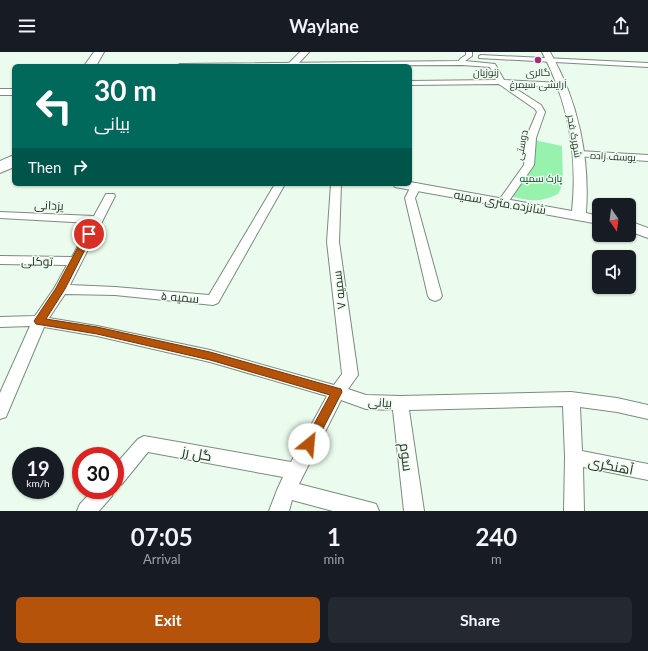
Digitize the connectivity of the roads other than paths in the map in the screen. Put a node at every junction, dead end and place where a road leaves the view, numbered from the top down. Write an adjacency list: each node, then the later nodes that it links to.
1 (99, 52): 8 (main road)
2 (110, 52): 9 (main road)
3 (305, 52): 10 (street)
4 (540, 52): 6 (street, شهرک فجر)
5 (469, 54): 6 (street); 7 (street)
6 (548, 56): 12 (street); 16 (street, شهرک فجر)
7 (462, 63): 11 (street); 13 (street, دوستی)
8 (91, 64)
9 (103, 64)
10 (293, 64)
11 (405, 64)
12 (648, 65)
13 (501, 82): 15 (street, زنوزیان); 16 (street, زنوزیان); 31 (street, دوستی)
14 (412, 83): 15 (street, زنوزیان)
15 (420, 83): 17 (street)
16 (561, 85): 21 (street, شهرک فجر)
17 (412, 91)
18 (0, 92): 19 (street)
19 (12, 92)
20 (12, 150): 22 (main road)
21 (579, 154): 23 (street, یوسف زاده); 33 (street, شهرک فجر)
22 (0, 157)
23 (648, 158)
24 (12, 161): 25 (main road)
25 (0, 168)
26 (279, 186): 40 (street, سمیه ۵)
27 (336, 186): 44 (street, سمیه ۷)
28 (412, 186): 29 (street, شانزده متری سمیه)
29 (416, 186): 31 (street, شانزده متری سمیه); 41 (street)
30 (110, 196): 35 (street)
31 (502, 203): 33 (street, شانزده متری سمیه)
32 (0, 215): 35 (street, یزدانی)
33 (579, 216): 34 (street, شانزده متری سمیه)
34 (592, 219)
35 (97, 220): 39 (street)
36 (636, 228): 37 (street)
37 (648, 232)
38 (0, 260): 39 (street, توکلی)
39 (74, 261): 40 (street)
40 (61, 289): 42 (street)
41 (435, 296)
42 (39, 321): 43 (street, بیانی); 44 (street, بیانی); 47 (street)
43 (0, 322)
44 (337, 392): 46 (street, بیانی); 51 (street, سمیه ۷)
45 (571, 399): 46 (street, بیانی); 48 (street, بیانی); 49 (street)
46 (400, 403): 58 (street, سوم)
47 (0, 412)
48 (648, 412)
49 (574, 457): 52 (street, آهنگری); 59 (street)
50 (124, 467): 51 (street, گل رز)
51 (295, 471): 53 (street, سمیه ۷)
52 (648, 472)
53 (286, 490): 56 (street, سمیه ۷); 57 (street)
54 (97, 499): 55 (street)
55 (87, 511)
56 (279, 511)
57 (369, 511)
58 (414, 511)
59 (574, 511)

